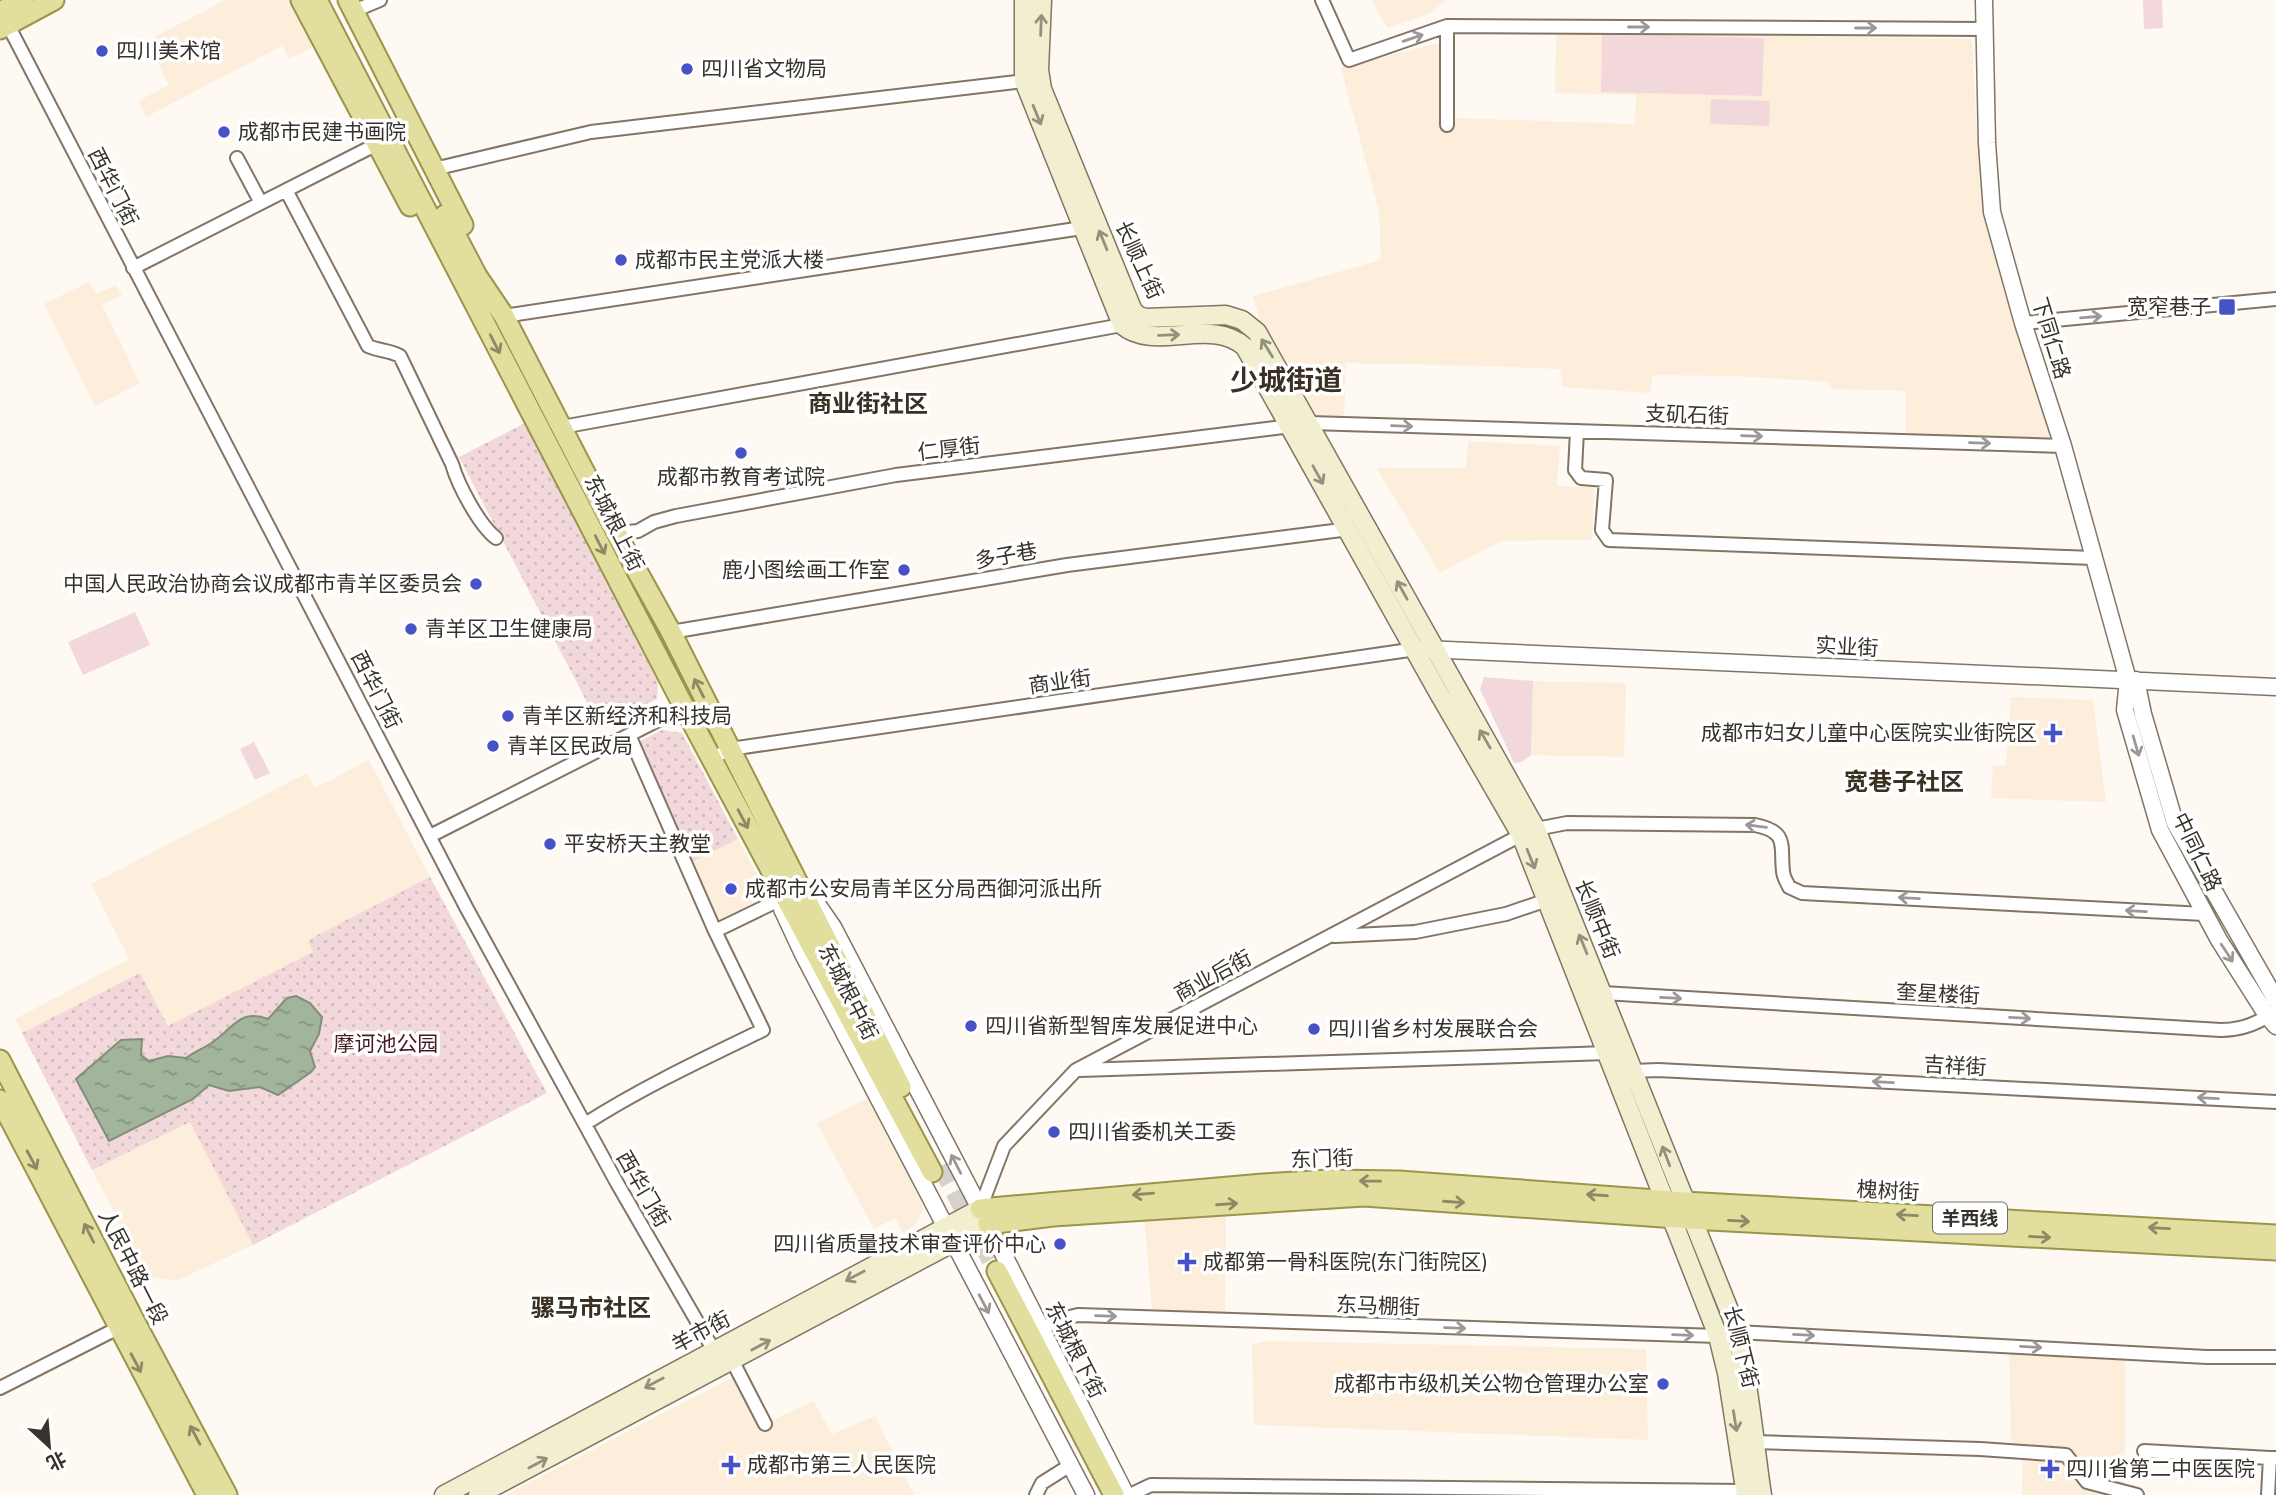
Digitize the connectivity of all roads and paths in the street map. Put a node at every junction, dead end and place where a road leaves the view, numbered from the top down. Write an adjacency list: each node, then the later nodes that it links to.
1 (23, 0): 12 (main road)
2 (54, 0): 12 (main road)
3 (301, 0): 17 (main road, 东城根上街)
4 (317, 0): 25 (main road, 东城根上街)
5 (331, 0): 26 (main road, 东城根上街)
6 (380, 0): 11 (street)
7 (1024, 0): 15 (main road, 长顺上街)
8 (1042, 0): 29 (main road, 长顺上街, one-way to 8)
9 (1322, 0): 13 (street, one-way to 13)
10 (1984, 0): 14 (street, 下同仁路)
11 (351, 6): 19 (main road, 东城根上街)
12 (3, 22): 23 (street, 西华门街)
13 (1447, 26): 14 (street, one-way to 14); 16 (street)
14 (1984, 29): 27 (street, 下同仁路)
15 (1024, 81): 19 (street); 22 (main road, 长顺上街, one-way to 22)
16 (1447, 125)
17 (377, 144): 20 (street); 25 (main road, 东城根上街)
18 (237, 158): 21 (street)
19 (434, 169): 26 (main road, 东城根上街)
20 (286, 190): 21 (street); 36 (street)
21 (261, 203): 23 (street)
22 (1082, 228): 26 (street); 28 (main road, 长顺上街)
23 (133, 268): 48 (street, 西华门街)
24 (2276, 299): 27 (street, one-way to 24)
25 (476, 307): 43 (main road, 东城根上街, one-way to 43)
26 (504, 316): 31 (main road, 东城根上街)
27 (2023, 323): 33 (street, 下同仁路)
28 (1122, 325): 30 (main road, 长顺上街, one-way to 30); 31 (street)
29 (1310, 423): 32 (street, 支矶石街, one-way to 32); 40 (main road, 长顺上街, one-way to 29)
30 (1291, 426): 34 (main road, 长顺上街, one-way to 34); 35 (street, 仁厚街)
31 (562, 427): 35 (main road, 东城根上街)
32 (1577, 431): 33 (street, 支矶石街, one-way to 33); 37 (street)
33 (2063, 446): 37 (street, 下同仁路)
34 (1349, 529): 38 (street, 多子巷); 39 (main road, 长顺上街)
35 (616, 533): 38 (main road, 东城根上街)
36 (496, 538)
37 (2094, 558): 41 (street, 下同仁路)
38 (671, 632): 45 (main road, 东城根上街, one-way to 38)
39 (1416, 649): 40 (street, 实业街); 45 (street, 商业街); 47 (main road, 长顺中街)
40 (1435, 649): 41 (street, 实业街); 47 (main road, 长顺中街, one-way to 40)
41 (2132, 680): 42 (street, 实业街); 52 (street, 中同仁路, one-way to 52); 56 (street)
42 (2276, 687)
43 (684, 707): 44 (street); 46 (main road, 东城根上街)
44 (629, 735): 48 (street); 53 (street)
45 (730, 749): 46 (street, 商业街); 49 (main road, 东城根中街)
46 (711, 759): 50 (main road, 东城根中街, one-way to 50)
47 (1528, 832): 51 (main road, 长顺中街, one-way to 51); 52 (street, 商业后街, one-way to 47); 54 (street, 商业后街); 55 (main road, 长顺中街, one-way to 47)
48 (430, 836): 64 (street, 西华门街)
49 (793, 871): 50 (main road); 66 (street, 东城根中街, one-way to 49)
50 (778, 892): 53 (street); 68 (street, 东城根中街)
51 (1547, 900): 54 (street); 58 (main road, 长顺中街)
52 (2204, 914): 57 (street, 中同仁路, one-way to 57)
53 (715, 931): 64 (street)
54 (1330, 936): 60 (street, 商业后街)
55 (1603, 993): 57 (street, 奎星楼街, one-way to 57); 61 (main road, 长顺中街)
56 (2276, 1000)
57 (2273, 1017)
58 (1608, 1053): 60 (street); 65 (main road, 长顺中街)
59 (0, 1060): 70 (main road, 人民中路一段, one-way to 59)
60 (1076, 1070): 66 (street, 商业后街)
61 (1633, 1071): 63 (street, 吉祥街, one-way to 61); 65 (main road, 长顺中街, one-way to 61)
62 (0, 1100): 70 (main road, 人民中路一段, one-way to 70)
63 (2276, 1102)
64 (584, 1124): 74 (street, 西华门街)
65 (1678, 1209): 66 (main road, 东门街); 67 (main road, 槐树街 / 羊西线, one-way to 65); 69 (main road, 槐树街 / 羊西线, one-way to 69); 72 (main road, 长顺下街)
66 (984, 1217): 68 (main road, 羊市街); 71 (street, 东城根下街)
67 (2276, 1235)
68 (949, 1236): 74 (main road, 羊市街); 80 (street, one-way to 80)
69 (2276, 1250)
70 (126, 1324): 75 (street); 82 (main road, 人民中路一段, one-way to 82); 83 (main road, 人民中路一段, one-way to 70)
71 (1040, 1329): 72 (street, 东马棚街, one-way to 72); 90 (street, 东城根下街)
72 (1727, 1334): 73 (street, 东马棚街, one-way to 73); 77 (main road, 长顺下街); 81 (main road, 长顺下街, one-way to 81)
73 (2276, 1357)
74 (723, 1359): 76 (street, 西华门街); 84 (main road, 羊市街, one-way to 84); 85 (main road, 羊市街, one-way to 74)
75 (0, 1388)
76 (765, 1424)
77 (1754, 1442): 81 (main road, 长顺下街); 91 (street)
78 (2144, 1451): 79 (street)
79 (2273, 1458): 92 (street)
80 (1069, 1466): 86 (street); 87 (street)
81 (1751, 1494): 90 (street)
82 (206, 1495)
83 (227, 1495)
84 (444, 1495)
85 (478, 1495)
86 (1036, 1495)
87 (1086, 1495)
88 (1100, 1495): 89 (main road)
89 (1114, 1495)
90 (1128, 1495)
91 (2137, 1495)
92 (2268, 1495)

